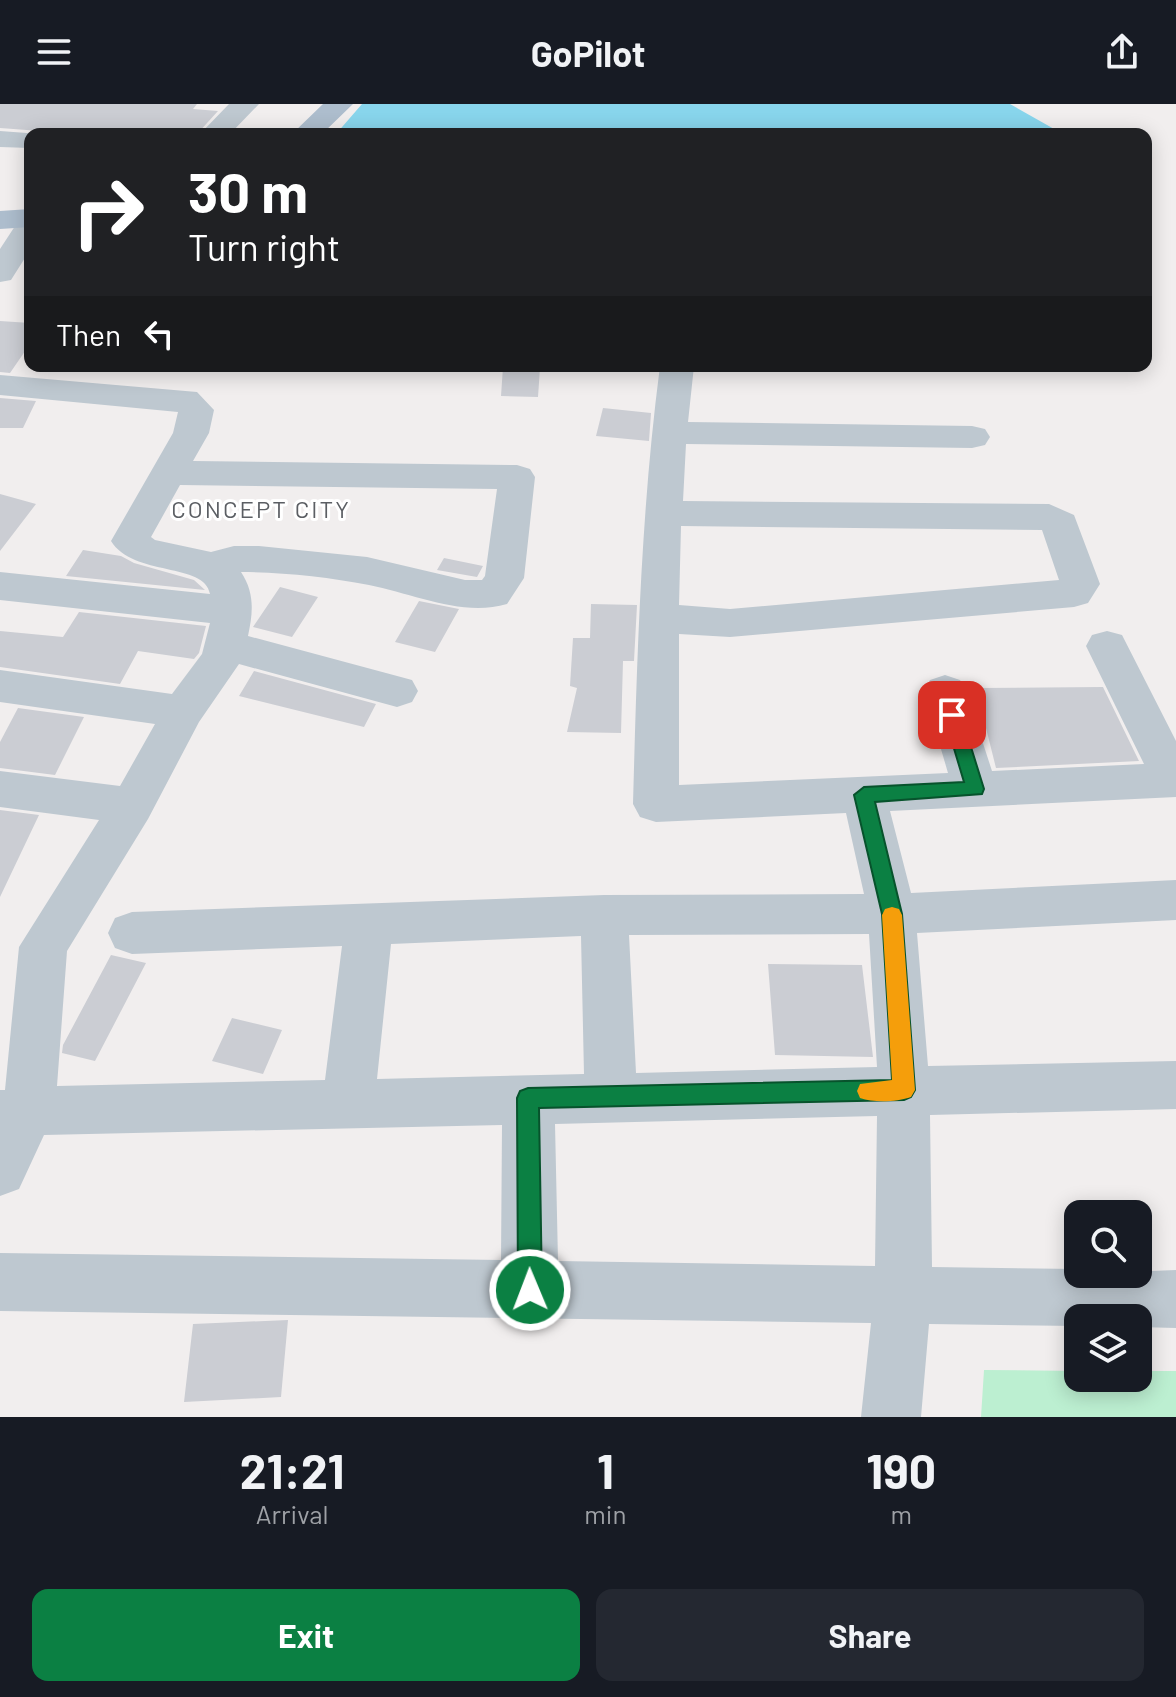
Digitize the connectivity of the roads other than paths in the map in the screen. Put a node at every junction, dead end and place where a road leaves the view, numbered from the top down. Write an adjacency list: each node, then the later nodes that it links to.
1 (245, 104): 4 (street)
2 (310, 104): 5 (main road)
3 (339, 104): 6 (main road)
4 (220, 128)
5 (289, 128)
6 (313, 128)
7 (0, 139): 8 (street)
8 (24, 140)
9 (24, 206): 10 (main road)
10 (0, 208)
11 (24, 218): 12 (main road)
12 (0, 220)
13 (24, 235): 14 (street)
14 (0, 273)
15 (676, 372): 17 (street)
16 (0, 385): 19 (street)
17 (668, 433): 18 (street); 20 (street)
18 (972, 437)
19 (169, 473): 21 (street); 21 (street)
20 (664, 513): 23 (street); 23 (street)
21 (211, 566): 24 (street)
22 (0, 586): 24 (street)
23 (659, 618): 33 (street)
24 (229, 628): 27 (street); 29 (street)
25 (1107, 646): 30 (street)
26 (0, 686): 29 (street)
27 (397, 691)
28 (945, 691): 32 (street)
29 (183, 712): 34 (street)
30 (1175, 780): 32 (street)
31 (0, 789): 34 (street)
32 (975, 789): 33 (street)
33 (864, 795): 36 (street)
34 (132, 806): 45 (street)
35 (1176, 900): 36 (street)
36 (892, 914): 37 (street); 41 (street)
37 (604, 915): 38 (street); 42 (street)
38 (369, 923): 39 (street); 44 (street)
39 (132, 933)
40 (1176, 1085): 41 (street)
41 (904, 1090): 42 (street); 49 (street)
42 (611, 1096): 43 (street)
43 (528, 1098): 44 (street); 48 (street)
44 (348, 1103): 45 (street)
45 (15, 1113): 46 (street)
46 (0, 1170)
47 (0, 1282): 48 (street)
48 (530, 1290): 49 (street)
49 (903, 1296): 50 (street); 51 (street)
50 (1176, 1299)
51 (891, 1417)

